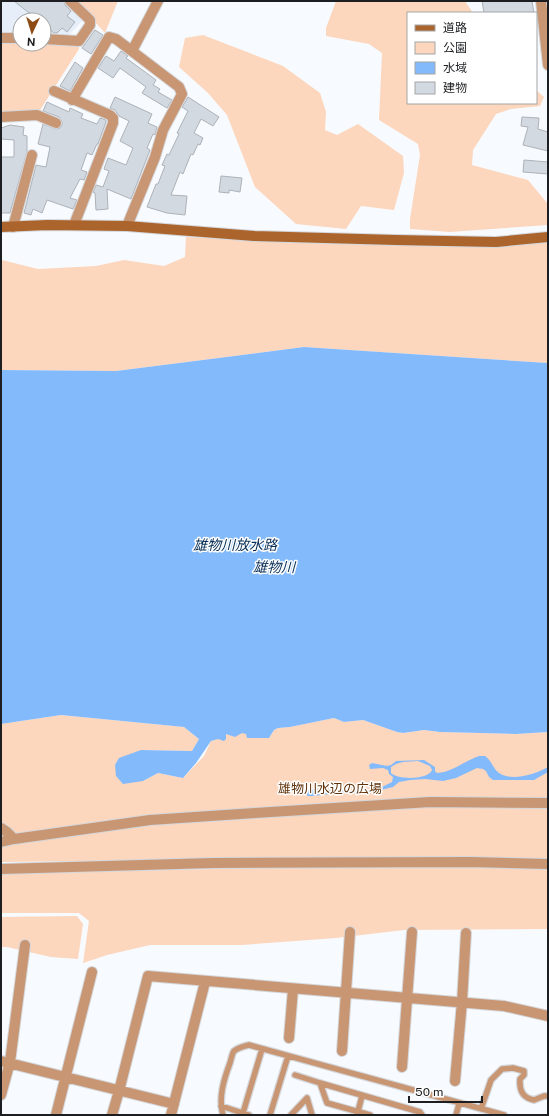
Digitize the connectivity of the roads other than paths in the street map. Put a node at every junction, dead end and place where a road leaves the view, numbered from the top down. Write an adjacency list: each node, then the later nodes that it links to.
1 (70, 1): 6 (street)
2 (158, 1): 7 (street)
3 (541, 1): 8 (street)
4 (1, 38): 5 (street)
5 (12, 38)
6 (52, 39)
7 (132, 51): 10 (street); 15 (street)
8 (548, 64)
9 (54, 92): 10 (street)
10 (72, 100): 14 (street)
11 (1, 117): 12 (street)
12 (56, 124)
13 (32, 155): 16 (street)
14 (74, 225): 15 (street); 16 (street)
15 (127, 226): 18 (street)
16 (13, 227): 17 (street)
17 (1, 228)
18 (548, 237)
19 (548, 803): 21 (street)
20 (1, 828): 21 (street)
21 (14, 839): 22 (street)
22 (1, 842)
23 (548, 864): 24 (street)
24 (1, 869)
25 (350, 932): 32 (street)
26 (412, 932): 33 (street)
27 (466, 933): 34 (street)
28 (24, 945): 40 (street)
29 (92, 972): 43 (street)
30 (205, 982): 31 (street); 46 (street); 50 (street)
31 (293, 989): 32 (street); 36 (street)
32 (346, 993): 33 (street); 38 (street)
33 (408, 998): 34 (street); 41 (street)
34 (462, 1002): 35 (street); 44 (street)
35 (548, 1016)
36 (289, 1038)
37 (262, 1048): 39 (lane); 52 (lane); 54 (lane)
38 (342, 1051)
39 (288, 1056): 51 (lane); 61 (lane)
40 (5, 1062): 43 (street); 47 (street)
41 (402, 1067)
42 (295, 1076): 45 (lane)
43 (66, 1077): 46 (street); 56 (street)
44 (455, 1081)
45 (320, 1083): 48 (lane); 55 (lane)
46 (119, 1091): 50 (street); 57 (street)
47 (1, 1095)
48 (362, 1096): 55 (lane); 65 (lane)
49 (548, 1096): 53 (lane)
50 (174, 1104): 58 (street)
51 (459, 1104): 53 (lane); 66 (lane)
52 (221, 1106): 54 (lane); 59 (lane)
53 (481, 1108): 67 (lane)
54 (243, 1113): 60 (lane)
55 (357, 1113): 64 (lane)
56 (56, 1115)
57 (112, 1115)
58 (171, 1115)
59 (223, 1115)
60 (249, 1115)
61 (270, 1115)
62 (291, 1115): 63 (lane)
63 (312, 1115)
64 (370, 1115)
65 (422, 1115)
66 (456, 1115)
67 (504, 1115)

